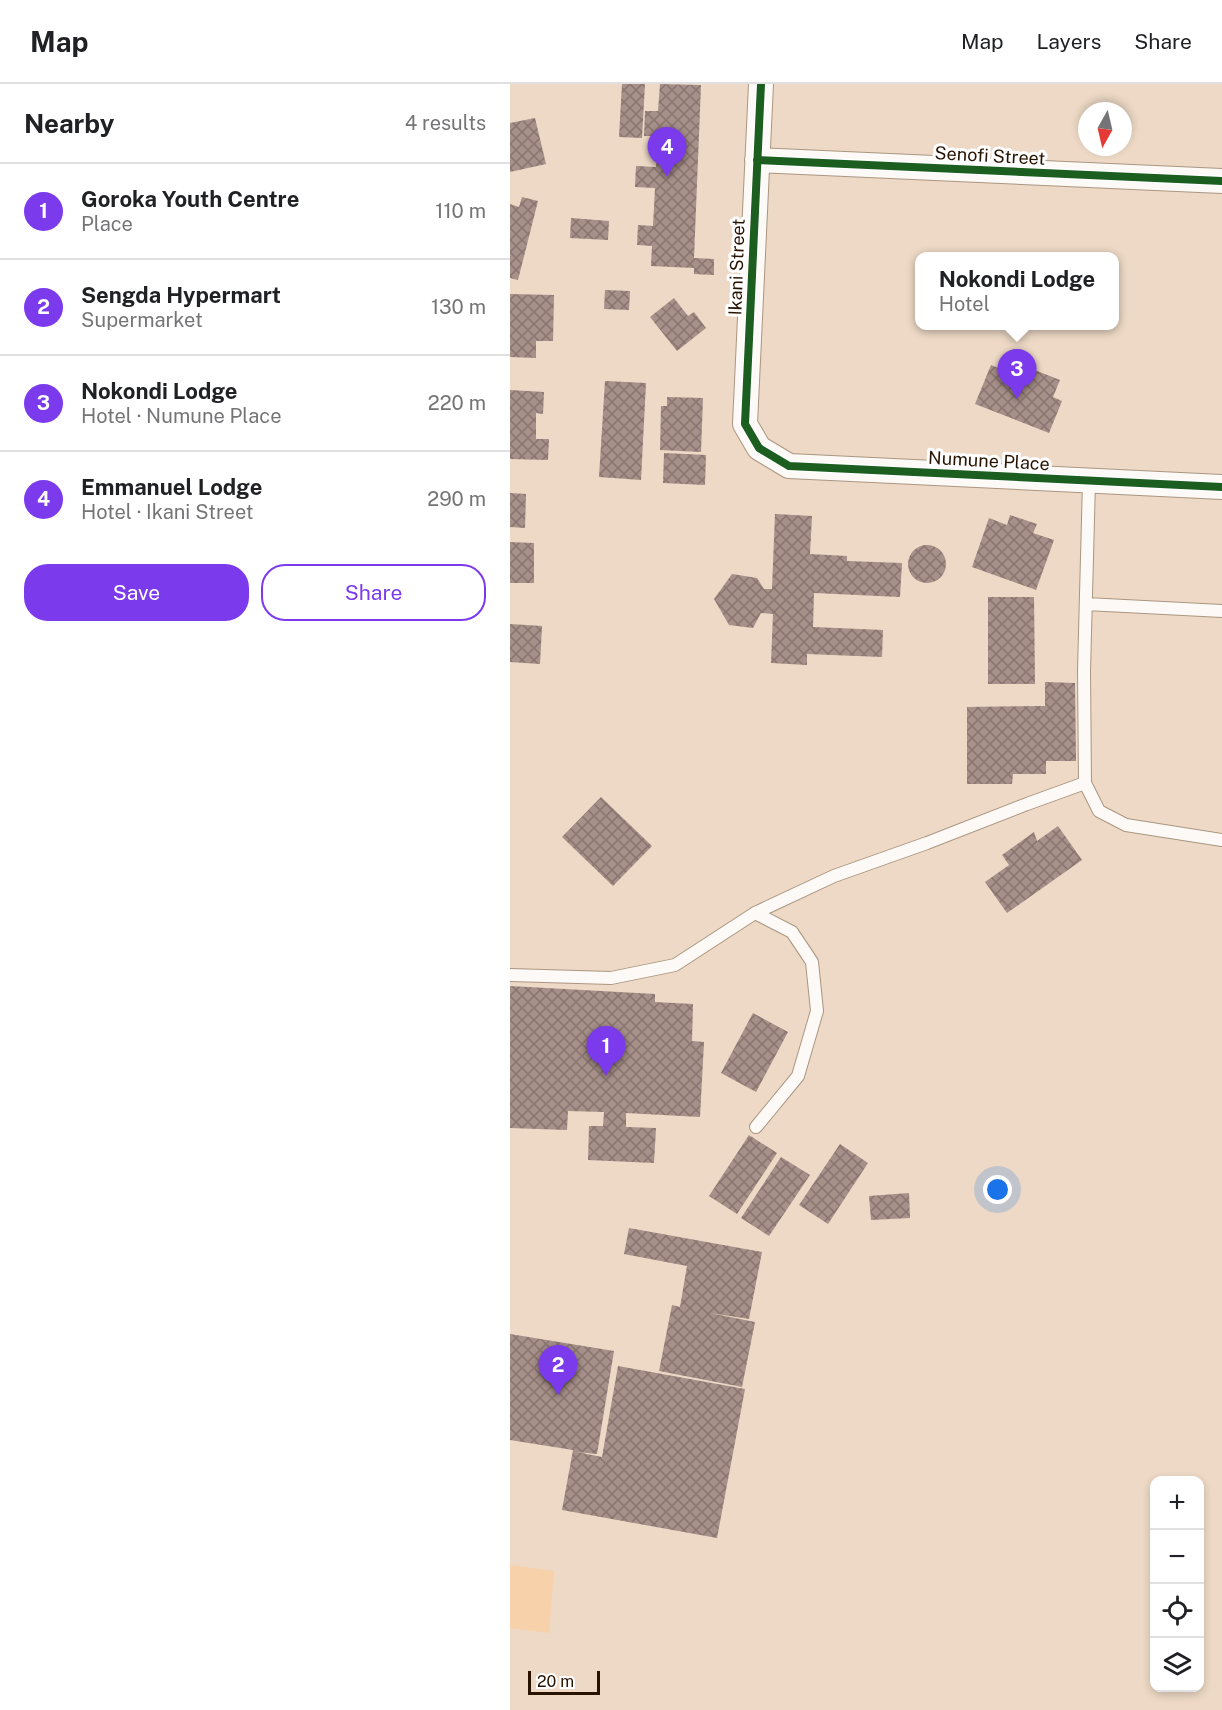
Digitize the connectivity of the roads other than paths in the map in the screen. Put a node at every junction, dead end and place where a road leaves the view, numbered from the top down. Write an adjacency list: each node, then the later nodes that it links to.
1 (761, 84): 2 (street, Ikani Street)
2 (757, 160): 3 (street, Senofi Street); 4 (street, Ikani Street)
3 (1222, 181)
4 (759, 448): 5 (street, Numune Place)
5 (1089, 481): 6 (street, Numune Place); 7 (lane)
6 (1222, 487)
7 (1086, 604): 8 (lane); 9 (lane)
8 (1222, 610)
9 (1084, 783): 10 (lane); 11 (lane)
10 (1222, 840)
11 (754, 913): 12 (lane); 13 (lane)
12 (510, 975)
13 (756, 1127)

